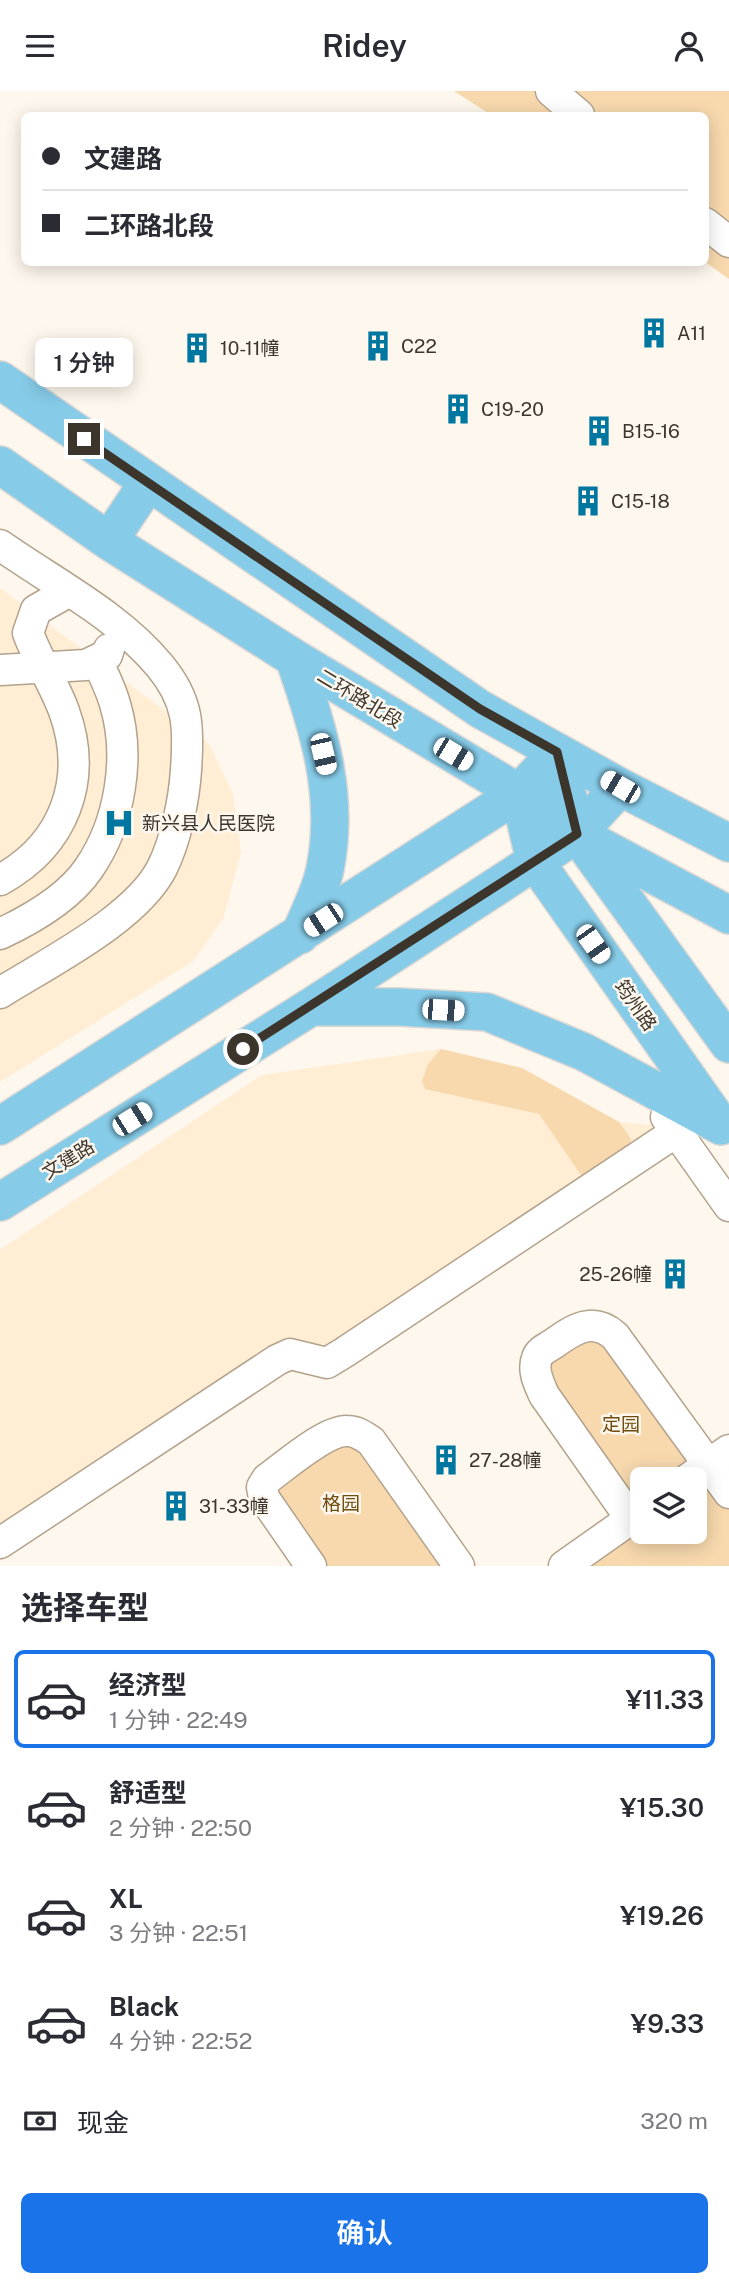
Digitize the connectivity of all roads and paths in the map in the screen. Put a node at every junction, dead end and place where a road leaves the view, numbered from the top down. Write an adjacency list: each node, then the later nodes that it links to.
1 (551, 91): 2 (street)
2 (576, 112)
3 (709, 226): 4 (street)
4 (729, 242)
5 (0, 380): 7 (main road)
6 (0, 465): 8 (main road, 二环路北段)
7 (147, 484): 8 (main road); 16 (main road)
8 (109, 541): 12 (main road, 二环路北段)
9 (0, 545): 10 (street)
10 (68, 592): 11 (street); 14 (street)
11 (114, 622): 13 (street); 26 (street)
12 (294, 658): 18 (main road, 二环路北段); 25 (main road)
13 (97, 660): 14 (street); 24 (street)
14 (42, 668): 15 (street); 22 (street)
15 (0, 670)
16 (557, 752): 17 (main road); 18 (main road); 19 (main road)
17 (620, 787): 19 (main road, 文建路); 20 (main road)
18 (519, 793): 19 (main road, 二环路北段); 21 (main road, 筠州路); 25 (main road)
19 (577, 834): 21 (main road, 文建路); 23 (main road, 二环路北段); 28 (main road)
20 (729, 842)
21 (535, 861): 27 (main road, 文建路); 32 (main road, 筠州路)
22 (0, 880)
23 (729, 915)
24 (0, 934)
25 (300, 935): 30 (main road)
26 (0, 993)
27 (311, 1007): 29 (main road); 33 (main road, 文建路)
28 (729, 1044)
29 (646, 1088): 31 (street); 32 (main road)
30 (0, 1126)
31 (676, 1132): 34 (street); 39 (street)
32 (725, 1132)
33 (0, 1202)
34 (729, 1206)
35 (708, 1464): 36 (street); 37 (street)
36 (729, 1493)
37 (630, 1506)
38 (630, 1520): 42 (street)
39 (0, 1543)
40 (311, 1566): 41 (street)
41 (459, 1566)
42 (564, 1566)

